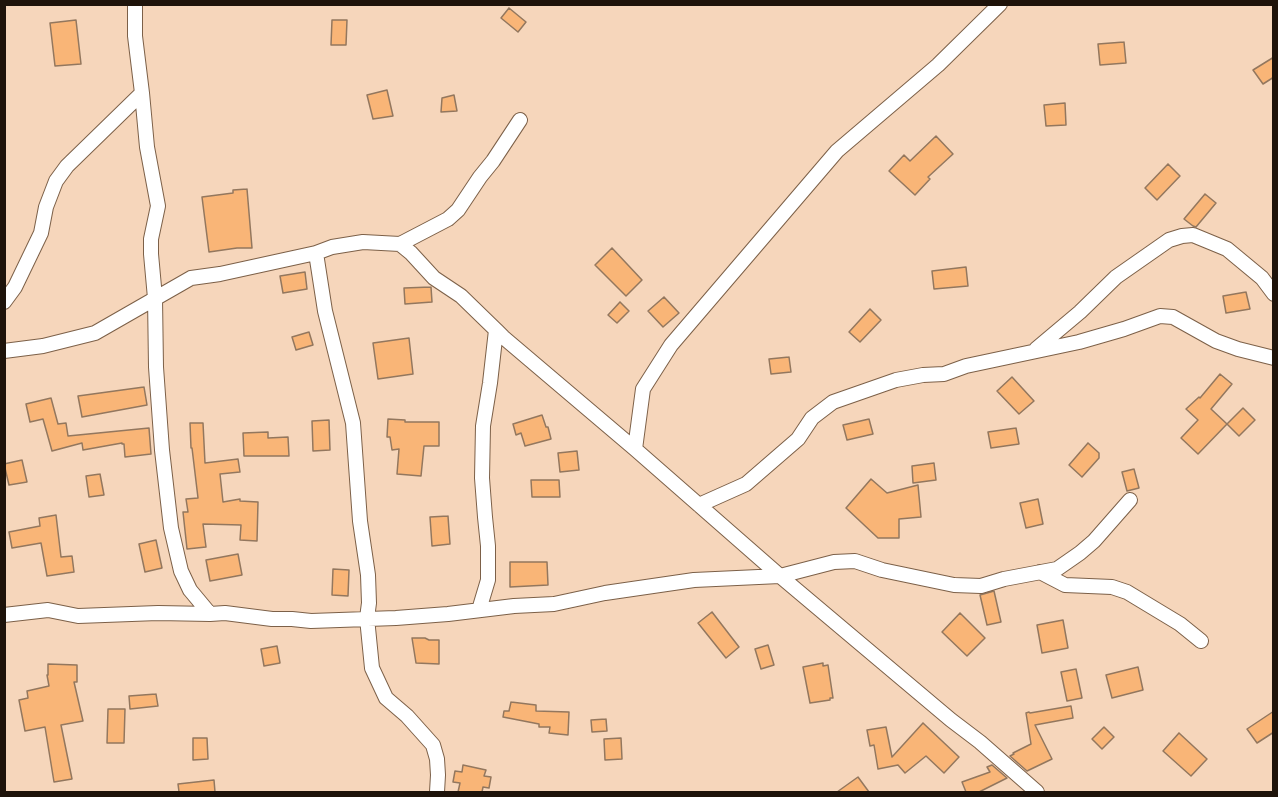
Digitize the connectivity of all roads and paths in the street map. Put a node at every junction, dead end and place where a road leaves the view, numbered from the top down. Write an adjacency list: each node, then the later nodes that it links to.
1 (135, 4): 3 (street)
2 (1000, 4): 14 (street)
3 (142, 93): 8 (street); 9 (street)
4 (520, 120): 5 (street)
5 (400, 244): 6 (street); 10 (street)
6 (316, 253): 8 (street); 22 (street)
7 (1274, 294): 12 (street)
8 (155, 298): 11 (street); 20 (street)
9 (4, 302)
10 (496, 330): 14 (street); 19 (street)
11 (4, 351)
12 (1034, 351): 13 (street); 16 (street)
13 (1274, 358)
14 (635, 448): 16 (street)
15 (1130, 500): 17 (street)
16 (699, 505): 18 (street)
17 (1040, 572): 18 (street); 23 (street)
18 (780, 576): 19 (street); 25 (street)
19 (479, 610): 22 (street)
20 (210, 614): 21 (street); 22 (street)
21 (4, 615)
22 (367, 618): 24 (street)
23 (1201, 641)
24 (437, 792)
25 (1037, 792)

